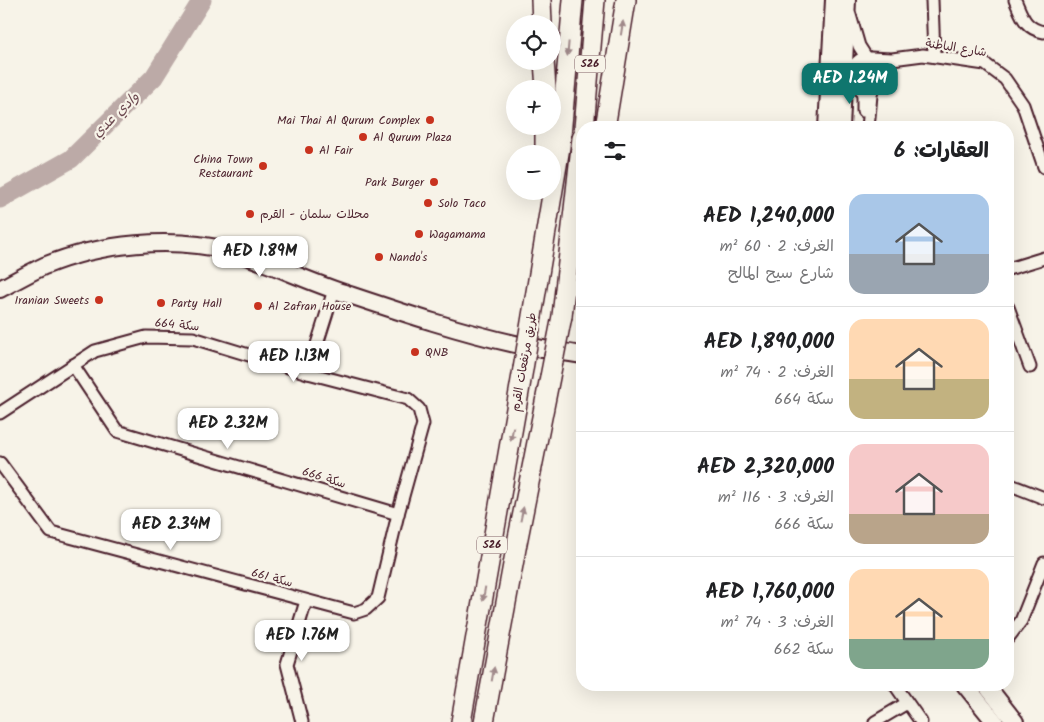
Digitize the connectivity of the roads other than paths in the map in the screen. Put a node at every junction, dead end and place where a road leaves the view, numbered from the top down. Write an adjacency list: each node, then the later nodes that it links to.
1 (572, 0): 28 (main road, طريق مرتفعات القرم / S26, one-way to 28)
2 (594, 0): 14 (main road, S26)
3 (626, 0): 15 (main road, one-way to 3)
4 (834, 0): 16 (street)
5 (848, 0): 10 (street); 17 (street)
6 (932, 0): 9 (street)
7 (1015, 0): 8 (street)
8 (1044, 32)
9 (934, 56): 11 (street, شارع الباطنة); 20 (street, شارع الباطنة)
10 (868, 58): 11 (street, شارع الباطنة); 12 (street); 13 (street)
11 (892, 59): 12 (street)
12 (877, 76): 13 (street); 19 (street)
13 (859, 80): 18 (street)
14 (585, 121)
15 (606, 121)
16 (827, 121)
17 (841, 121)
18 (863, 121)
19 (869, 121)
20 (1044, 167)
21 (576, 191): 29 (main road, S26)
22 (543, 200): 28 (main road)
23 (576, 256): 29 (main road)
24 (1044, 258): 25 (street)
25 (1014, 267)
26 (0, 288): 27 (street)
27 (334, 290): 31 (street); 34 (street)
28 (536, 296): 49 (main road, طريق مرتفعات القرم / S26, one-way to 49, bridge)
29 (562, 316): 50 (main road, S26, one-way to 29, bridge)
30 (1014, 324): 33 (street)
31 (576, 354)
32 (73, 365): 34 (street, سكة 664); 35 (street, سكة 664); 39 (street, سكة 666)
33 (1030, 368)
34 (308, 373): 39 (street, سكة 664)
35 (0, 413)
36 (0, 463): 41 (street, سكة 661)
37 (1014, 486): 38 (street)
38 (1044, 498)
39 (398, 514): 42 (street, سكة 664)
40 (1044, 563): 43 (street)
41 (306, 601): 42 (street, سكة 661); 48 (street)
42 (366, 609)
43 (1014, 630)
44 (899, 691): 47 (street)
45 (970, 691): 53 (street)
46 (991, 691): 54 (street)
47 (907, 704): 51 (street); 52 (street)
48 (302, 722)
49 (461, 722)
50 (484, 722)
51 (875, 722)
52 (921, 722)
53 (995, 722)
54 (1014, 722)

